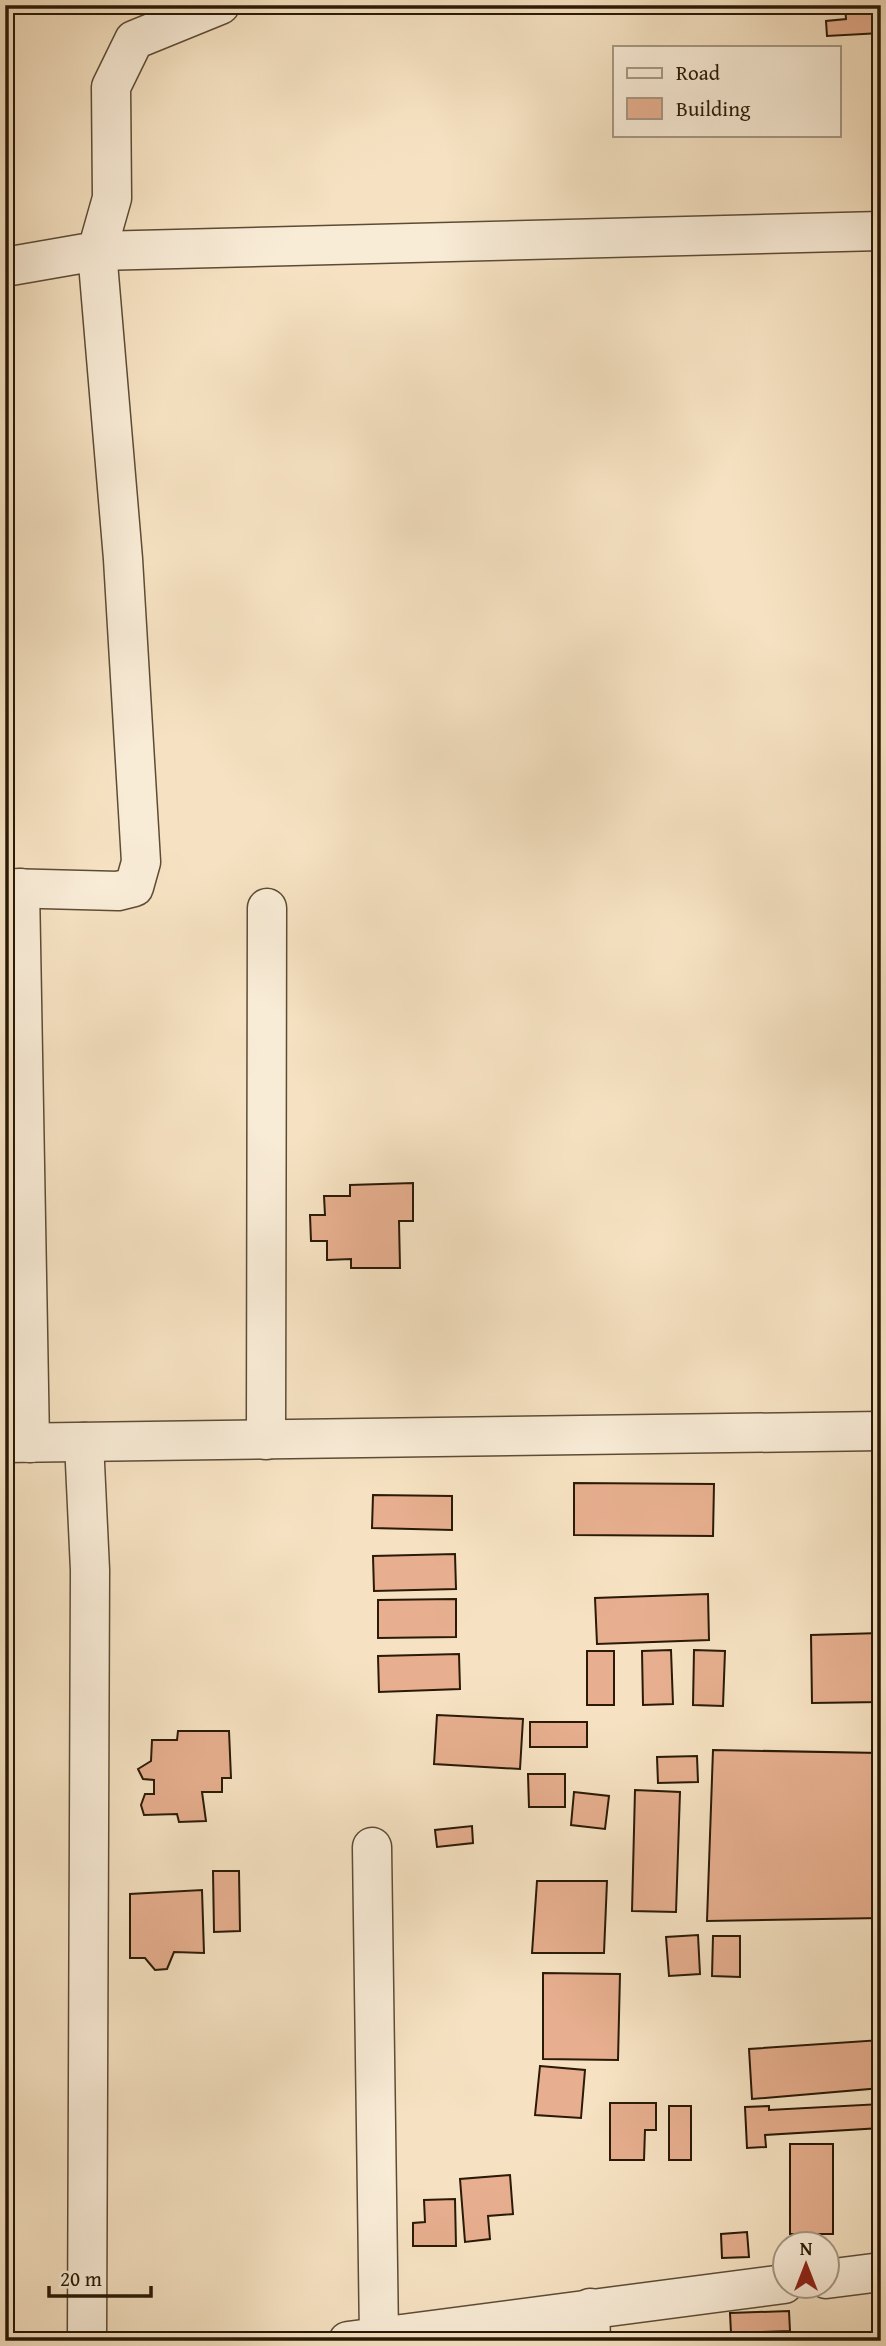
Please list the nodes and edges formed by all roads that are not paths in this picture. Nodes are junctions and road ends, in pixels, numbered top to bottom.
1 (220, 5) edge
2 (881, 231) edge
3 (97, 251) junction
4 (5, 267) edge
5 (13, 888) edge
6 (267, 908) dead end
7 (881, 1431) edge
8 (266, 1440) junction
9 (84, 1442) junction
10 (18, 1443) edge
11 (372, 1847) dead end
12 (881, 2272) edge
13 (840, 2277) edge
14 (770, 2286) edge
15 (590, 2324) edge
16 (364, 2339) edge
17 (87, 2341) edge

1 - 3 street
2 - 3 street
3 - 4 street
3 - 5 street
5 - 10 street
6 - 8 street
7 - 8 street
8 - 9 street
9 - 10 street
9 - 17 street
11 - 16 street
12 - 13 street
14 - 15 street
15 - 16 street

